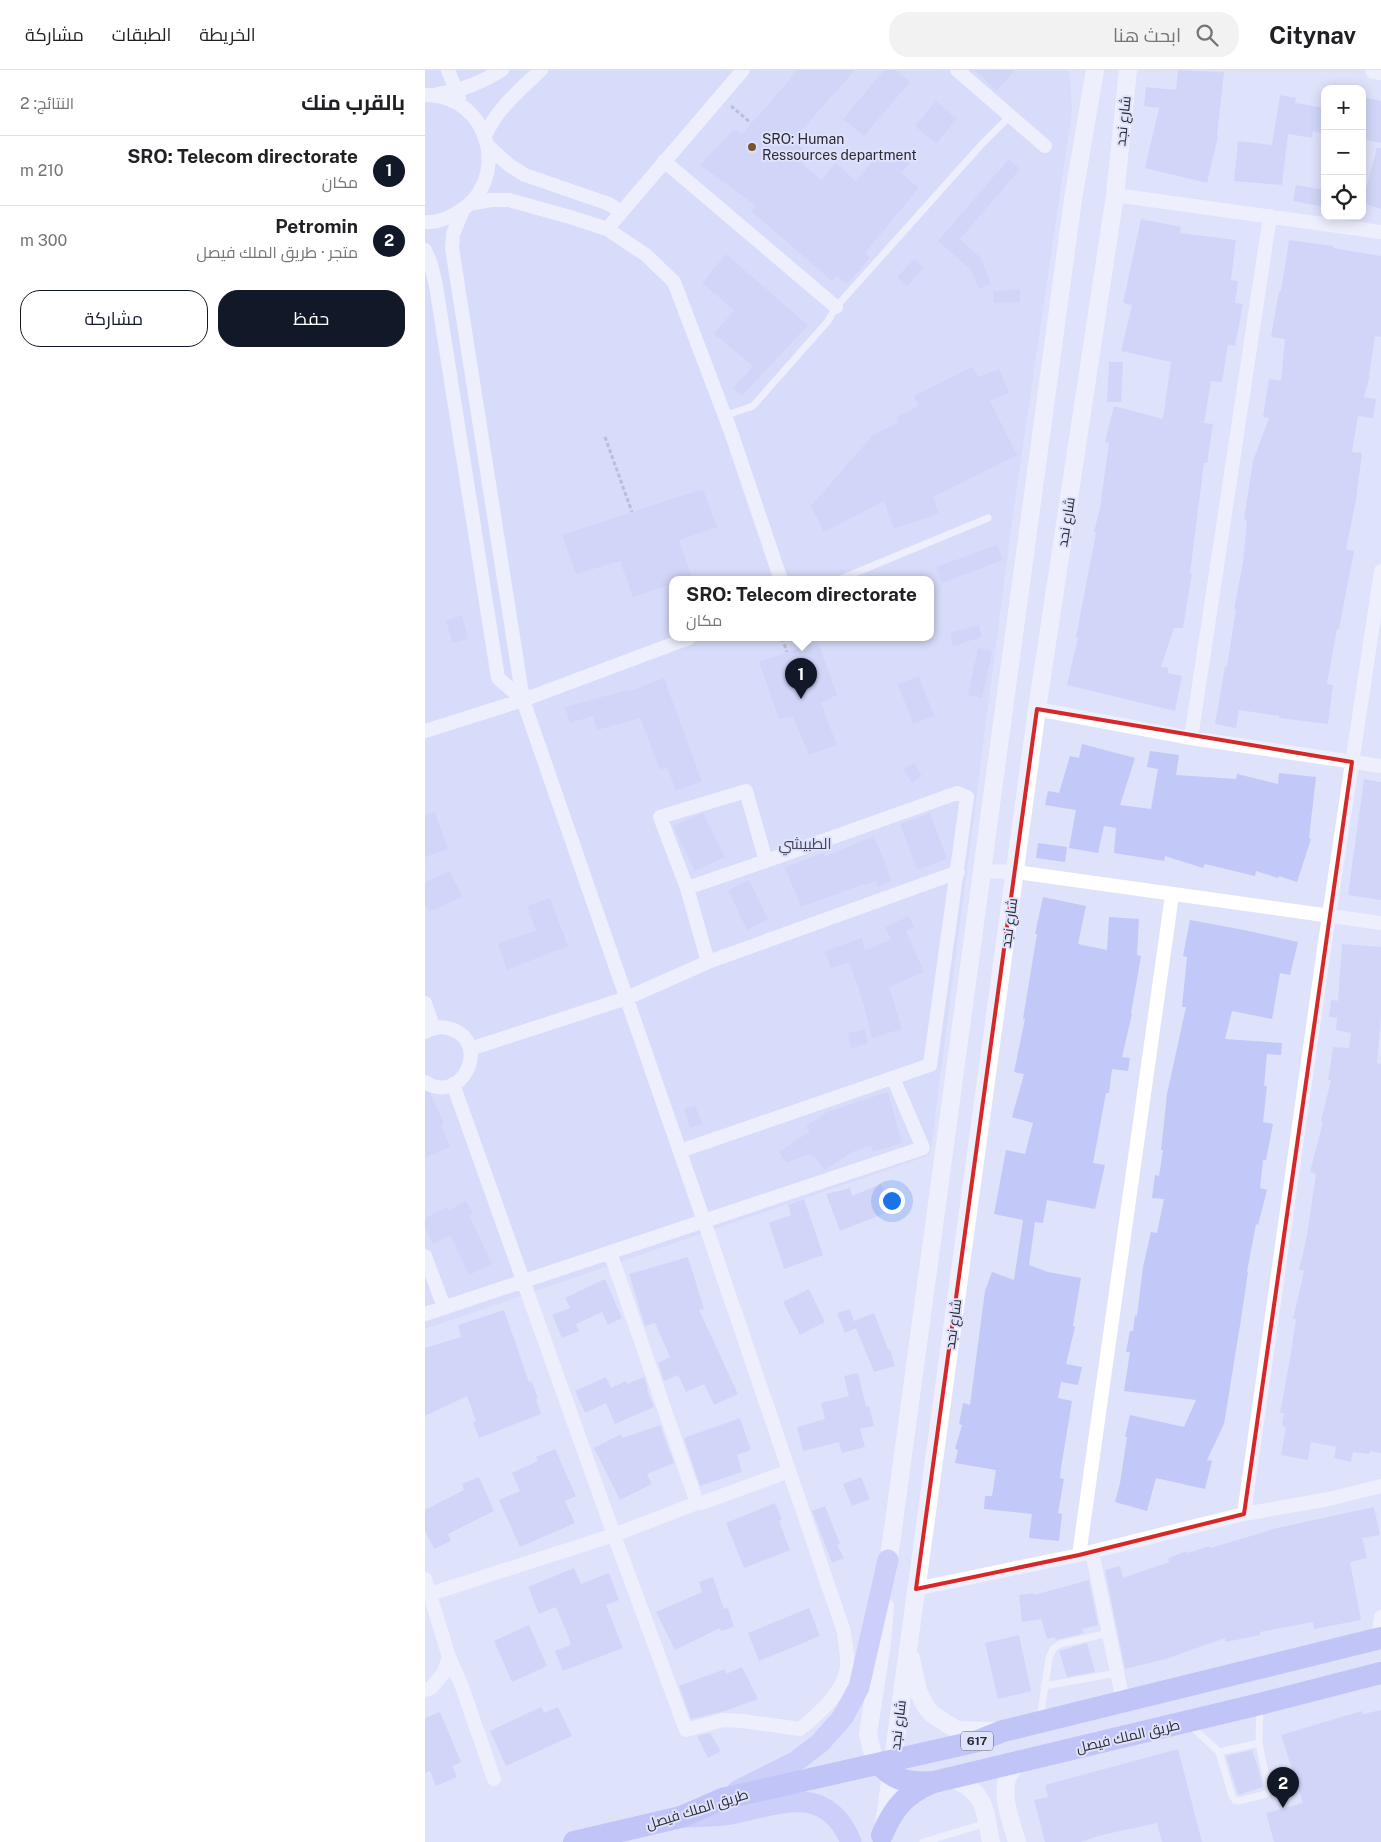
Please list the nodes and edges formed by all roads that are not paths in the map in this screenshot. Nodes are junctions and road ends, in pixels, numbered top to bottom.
1 (448, 70) edge
2 (502, 70) edge
3 (541, 70) edge
4 (743, 70) edge
5 (957, 70) edge
6 (1095, 70) edge
7 (1128, 70) edge
8 (1374, 70) edge
9 (1381, 71) edge
10 (456, 91) junction
11 (428, 95) edge
12 (463, 106) junction
13 (1010, 116) junction
14 (486, 141) junction
15 (1045, 146) dead end
16 (664, 161) junction
17 (1115, 195) junction
18 (466, 207) junction
19 (621, 212) junction
20 (1270, 216) junction
21 (425, 222) edge
22 (607, 229) junction
23 (1381, 232) edge
24 (425, 250) edge
25 (836, 307) junction
26 (724, 416) junction
27 (988, 518) dead end
28 (1381, 570) edge
29 (780, 576) edge
30 (848, 576) edge
31 (681, 641) edge
32 (523, 700) junction
33 (1037, 709) junction
34 (425, 731) edge
35 (1191, 738) junction
36 (1352, 762) junction
37 (1381, 766) edge
38 (766, 861) junction
39 (958, 872) junction
40 (982, 872) junction
41 (1016, 872) junction
42 (687, 888) junction
43 (1172, 895) junction
44 (1329, 916) junction
45 (1381, 923) edge
46 (708, 962) junction
47 (627, 998) junction
48 (425, 1003) edge
49 (429, 1030) edge
50 (470, 1049) junction
51 (893, 1078) junction
52 (425, 1082) edge
53 (453, 1084) junction
54 (680, 1151) junction
55 (704, 1221) junction
56 (610, 1252) junction
57 (425, 1256) edge
58 (523, 1281) junction
59 (444, 1307) junction
60 (425, 1314) edge
61 (789, 1471) junction
62 (1381, 1486) edge
63 (697, 1503) junction
64 (1244, 1514) junction
65 (613, 1535) junction
66 (1085, 1554) junction
67 (888, 1560) junction
68 (425, 1579) edge
69 (916, 1589) junction
70 (430, 1594) junction
71 (1381, 1617) edge
72 (1109, 1633) junction
73 (1379, 1639) edge
74 (908, 1643) junction
75 (449, 1657) junction
76 (1117, 1673) junction
77 (1381, 1673) edge
78 (1044, 1686) junction
79 (425, 1690) edge
80 (1123, 1701) junction
81 (1260, 1704) junction
82 (1039, 1722) junction
83 (1186, 1722) junction
84 (1003, 1731) junction
85 (1259, 1742) junction
86 (1219, 1752) junction
87 (1017, 1762) junction
88 (888, 1767) junction
89 (494, 1779) dead end
90 (944, 1781) junction
91 (722, 1799) junction
92 (1009, 1814) junction
93 (681, 1817) junction
94 (987, 1823) junction
95 (881, 1838) edge
96 (574, 1842) edge
97 (851, 1842) edge
98 (923, 1842) edge
99 (991, 1842) edge
100 (1017, 1842) edge

1 - 10 street
2 - 10 street
3 - 14 street
4 - 16 street
5 - 13 street
6 - 40 street, شارع نجد
7 - 17 street, شارع نجد
8 - 9 street
10 - 11 street
10 - 12 street
11 - 12 street
12 - 14 street
13 - 15 street
13 - 25 lane
14 - 18 street
14 - 19 street
16 - 19 street
16 - 25 street
17 - 20 street
17 - 33 street, شارع نجد
18 - 21 street
18 - 22 street
18 - 32 street
19 - 22 street
20 - 23 street
20 - 35 street
22 - 26 street
24 - 32 street
25 - 26 lane
26 - 29 street
27 - 30 lane
28 - 36 street
31 - 32 street
32 - 34 street
32 - 47 street
33 - 35 street
33 - 41 street, شارع نجد
35 - 36 street
36 - 37 street
36 - 44 street
38 - 39 street
38 - 42 street
38 - 42 street
39 - 46 street
39 - 51 street
40 - 41 street
40 - 67 street, شارع نجد
41 - 43 street
41 - 69 street, شارع نجد
42 - 46 street
43 - 44 street
43 - 66 street
44 - 45 street
44 - 64 street
46 - 47 street
47 - 50 street
47 - 54 street
48 - 49 street
49 - 50 street
50 - 53 street
51 - 54 street
51 - 55 street
52 - 53 street
53 - 58 street
54 - 55 street
55 - 56 street
55 - 61 street
56 - 58 street
56 - 63 street
57 - 59 street
58 - 59 street
58 - 65 street
59 - 60 street
61 - 63 street
61 - 65 street
62 - 64 street
63 - 65 street
64 - 66 street
65 - 70 street
66 - 69 street
66 - 72 street
67 - 88 street, شارع نجد
67 - 91 main road
68 - 70 street
69 - 74 street, شارع نجد
70 - 75 street
71 - 73 street
72 - 76 street
72 - 78 lane
73 - 80 highway, طريق الملك فيصل / 617
74 - 84 street
74 - 88 street, شارع نجد
75 - 79 street
75 - 89 street
76 - 78 lane
76 - 80 street
77 - 81 highway, طريق الملك فيصل / 617
78 - 82 lane
80 - 82 highway, طريق الملك فيصل / 617
81 - 83 highway, طريق الملك فيصل / 617
81 - 85 lane
82 - 84 highway, طريق الملك فيصل / 617
83 - 86 lane
83 - 87 highway, طريق الملك فيصل / 617
84 - 88 highway, طريق الملك فيصل / 617
85 - 86 lane
85 - 86 lane
87 - 90 highway, طريق الملك فيصل / 617
87 - 92 street
88 - 90 highway, طريق الملك فيصل / 617
88 - 91 highway, طريق الملك فيصل / 617
88 - 95 street
90 - 94 street
90 - 95 highway
91 - 93 highway, طريق الملك فيصل / 617
92 - 94 street
92 - 100 street
93 - 96 highway, طريق الملك فيصل / 617
93 - 97 main road
94 - 98 lane
94 - 99 street

